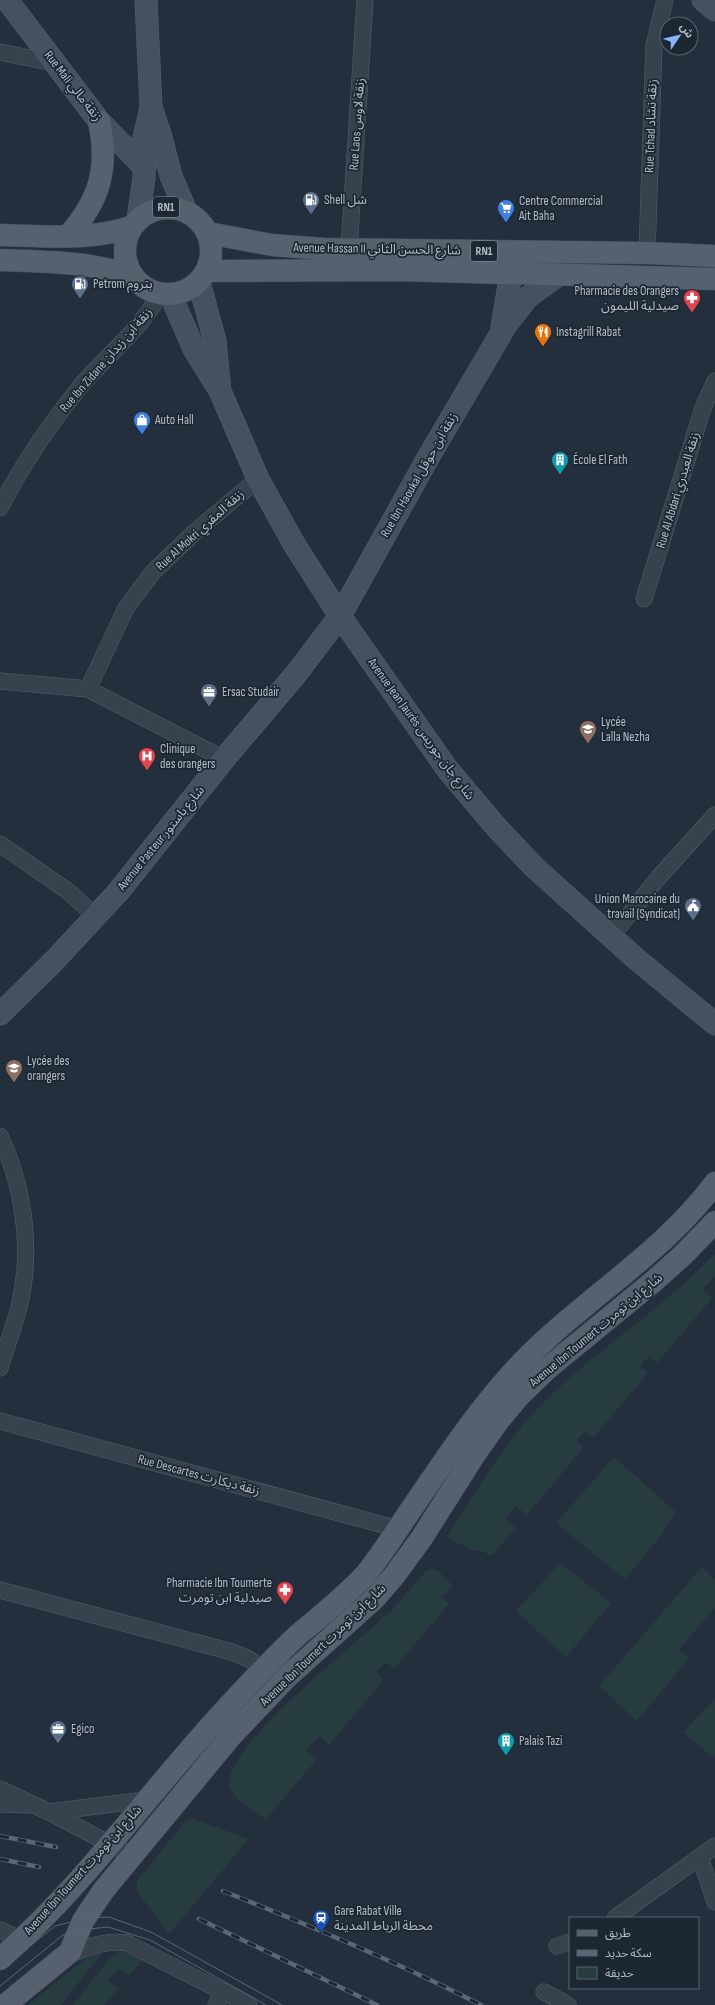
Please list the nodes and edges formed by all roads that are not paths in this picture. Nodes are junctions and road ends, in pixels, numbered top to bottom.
1 (7, 0) edge
2 (146, 0) edge
3 (365, 0) edge
4 (665, 0) edge
5 (703, 0) edge
6 (715, 10) edge
7 (0, 52) edge
8 (54, 63) junction
9 (151, 107) junction
10 (99, 121) junction
11 (145, 168) junction
12 (186, 211) junction
13 (135, 223) junction
14 (208, 233) junction
15 (0, 235) edge
16 (68, 236) junction
17 (349, 249) junction
18 (647, 253) junction
19 (715, 256) edge
20 (0, 260) edge
21 (511, 273) junction
22 (560, 274) junction
23 (203, 276) junction
24 (134, 277) junction
25 (715, 279) edge
26 (165, 294) junction
27 (500, 334) junction
28 (715, 381) edge
29 (220, 390) junction
30 (258, 479) junction
31 (0, 508) edge
32 (644, 599) dead end
33 (340, 616) junction
34 (0, 681) edge
35 (88, 689) junction
36 (224, 759) junction
37 (715, 815) edge
38 (0, 844) edge
39 (95, 916) junction
40 (611, 937) junction
41 (0, 1014) edge
42 (715, 1024) edge
43 (0, 1136) edge
44 (715, 1183) edge
45 (715, 1222) edge
46 (0, 1368) edge
47 (0, 1422) edge
48 (398, 1529) junction
49 (0, 1590) edge
50 (263, 1668) junction
51 (0, 1789) edge
52 (146, 1800) junction
53 (0, 1804) edge
54 (34, 1805) junction
55 (49, 1812) junction
56 (110, 1844) junction
57 (715, 1846) edge
58 (131, 1855) junction
59 (700, 1857) junction
60 (715, 1902) edge
61 (616, 1917) edge
62 (0, 1930) edge
63 (22, 1940) junction
64 (67, 1956) junction
65 (0, 1959) edge
66 (223, 1991) junction
67 (544, 1992) dead end
68 (5, 2005) edge
69 (216, 2005) edge
70 (249, 2005) edge
71 (568, 2005) edge

1 - 8 street, Rue Mali زنقة مالي
2 - 9 street
3 - 17 street, Rue Laos زنقة لاوس
4 - 18 street, Rue Tchad زنقة نشاد
5 - 6 street
7 - 8 street
8 - 10 street, Rue Mali زنقة مالي
9 - 11 street
9 - 12 street
10 - 11 street, Rue Mali زنقة مالي
10 - 16 main road
11 - 13 street
12 - 13 main road, RN1
12 - 14 main road, RN1
13 - 16 main road, RN1
13 - 24 main road
14 - 17 main road, Avenue Hassan II شارع الحسن الثاني / RN1
14 - 23 main road, RN1
15 - 16 main road, RN1
17 - 18 main road, Avenue Hassan II شارع الحسن الثاني / RN1
18 - 19 main road, Avenue Hassan II شارع الحسن الثاني / RN1
20 - 24 main road
21 - 22 main road, Avenue Hassan II شارع الحسن الثاني / RN1
21 - 23 main road, Avenue Hassan II شارع الحسن الثاني / RN1
21 - 27 street, Rue Ibn Haoukal زنقة ابن حوقل
22 - 25 main road, Avenue Hassan II شارع الحسن الثاني / RN1
22 - 27 street, Rue Ibn Haoukal زنقة ابن حوقل
23 - 26 main road, RN1
23 - 29 street, Avenue Jean Jaurès شارع جان جوريس
24 - 26 main road
26 - 29 street, Avenue Jean Jaurès شارع جان جوريس
26 - 31 street, Rue Ibn Zidane زنقة ابن زيدان
27 - 33 street, Rue Ibn Haoukal زنقة ابن حوقل
28 - 32 street, Rue Al Abdari زنقة العبدري
29 - 30 street, Avenue Jean Jaurès شارع جان جوريس
30 - 33 street, Avenue Jean Jaurès شارع جان جوريس
30 - 35 street, Rue Al Mokri زنقة المقري
33 - 36 street, Avenue Pasteur شارع باستور
33 - 40 street, Avenue Jean Jaurès شارع جان جوريس
34 - 35 street
35 - 36 street
36 - 39 street, Avenue Pasteur شارع باستور
37 - 40 street
38 - 39 street
39 - 41 street, Avenue Pasteur شارع باستور
40 - 42 street, Avenue Jean Jaurès شارع جان جوريس
43 - 46 street
44 - 48 main road, Avenue Ibn Toumert شارع ابن تومرت
45 - 58 main road, Avenue Ibn Toumert شارع ابن تومرت
47 - 48 street, Rue Descartes زنقة ديكارت
48 - 50 main road, Avenue Ibn Toumert شارع ابن تومرت
49 - 50 street
50 - 52 main road, Avenue Ibn Toumert شارع ابن تومرت
51 - 54 street
52 - 55 street
52 - 56 main road, Avenue Ibn Toumert شارع ابن تومرت
53 - 54 street
54 - 55 street
55 - 56 street
56 - 58 street
56 - 63 main road, Avenue Ibn Toumert شارع ابن تومرت
57 - 59 street
58 - 64 main road, Avenue Ibn Toumert شارع ابن تومرت
59 - 60 street
59 - 61 street
62 - 63 street
63 - 65 main road, Avenue Ibn Toumert شارع ابن تومرت
64 - 66 street
64 - 68 main road, Avenue Ibn Toumert شارع ابن تومرت
66 - 69 street
66 - 70 street
67 - 71 street

